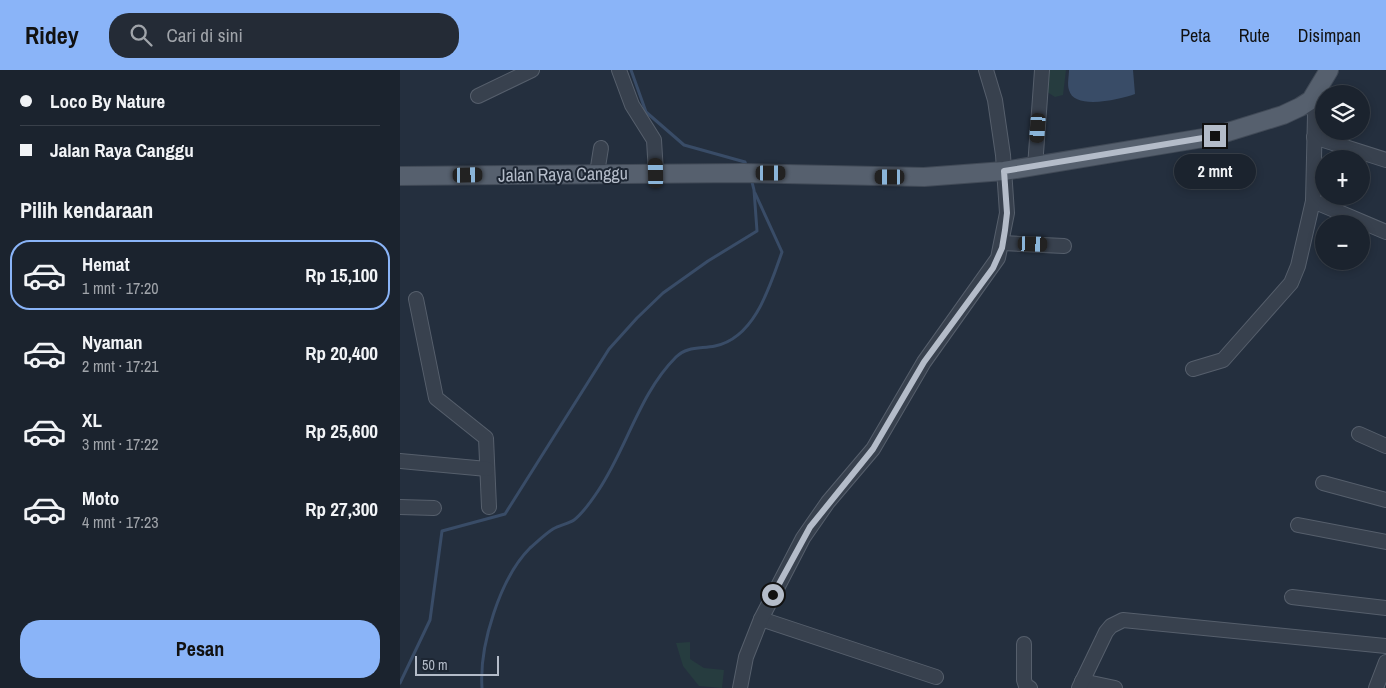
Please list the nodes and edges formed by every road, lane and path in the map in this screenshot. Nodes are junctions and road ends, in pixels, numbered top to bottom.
1 (532, 70) edge
2 (619, 70) edge
3 (986, 70) edge
4 (1042, 70) edge
5 (1329, 70) edge
6 (478, 96) dead end
7 (1311, 100) junction
8 (1314, 137) junction
9 (601, 148) dead end
10 (1386, 160) edge
11 (1034, 167) junction
12 (1004, 171) junction
13 (597, 173) junction
14 (656, 173) junction
15 (400, 176) edge
16 (1313, 201) junction
17 (1386, 232) edge
18 (1002, 243) junction
19 (1064, 246) dead end
20 (416, 299) dead end
21 (1193, 369) dead end
22 (1359, 434) dead end
23 (1386, 446) edge
24 (400, 461) edge
25 (487, 469) junction
26 (1324, 483) dead end
27 (1386, 500) edge
28 (400, 507) edge
29 (489, 507) dead end
30 (434, 508) dead end
31 (1298, 525) dead end
32 (1386, 542) edge
33 (1292, 597) dead end
34 (1386, 608) edge
35 (761, 619) junction
36 (1024, 644) dead end
37 (1386, 646) edge
38 (1386, 662) edge
39 (936, 677) dead end
40 (1080, 685) edge
41 (740, 688) edge
42 (1030, 688) edge
43 (1115, 688) edge
44 (1376, 688) edge

1 - 6 street
2 - 14 street
3 - 12 street
4 - 11 street
5 - 7 main road
7 - 8 street
7 - 11 main road, Jalan Raya Canggu
8 - 10 street
8 - 16 street
9 - 13 street
11 - 12 main road, Jalan Raya Canggu
12 - 14 main road, Jalan Raya Canggu
12 - 18 street
13 - 14 main road, Jalan Raya Canggu
13 - 15 main road, Jalan Raya Canggu
16 - 17 street
16 - 21 street
18 - 19 street
18 - 35 street
20 - 25 street
22 - 23 street
24 - 25 street
25 - 29 street
26 - 27 street
28 - 30 street
31 - 32 street
33 - 34 street
35 - 39 street
35 - 41 street
36 - 42 street
37 - 40 street
38 - 44 street
40 - 43 street

